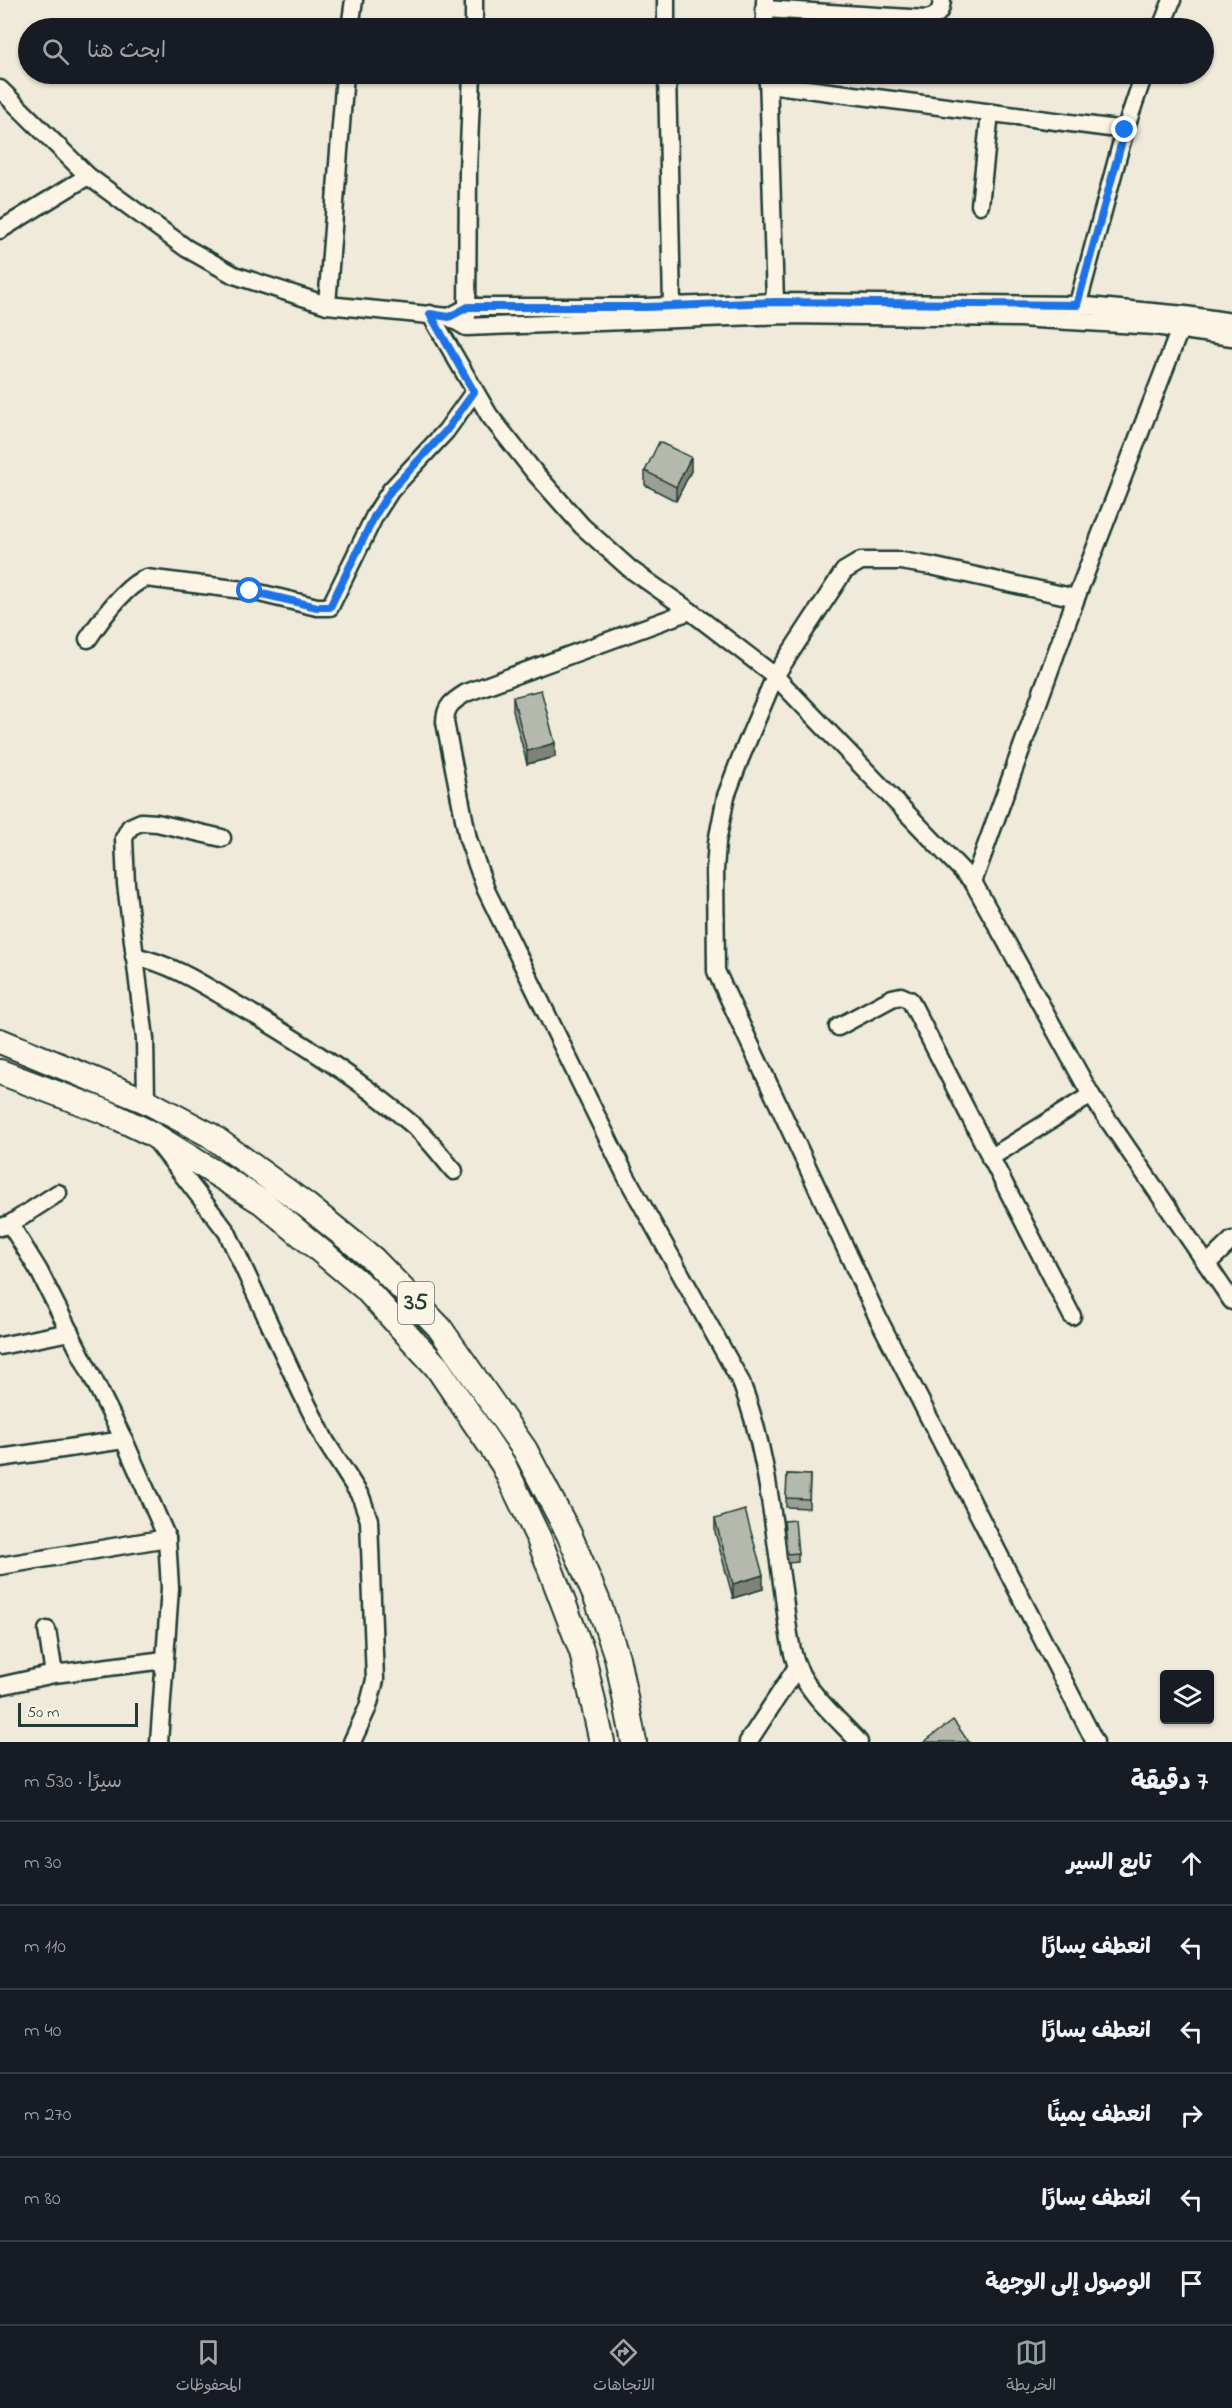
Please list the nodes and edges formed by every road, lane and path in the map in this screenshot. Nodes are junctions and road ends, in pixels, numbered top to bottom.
1 (354, 0) edge
2 (474, 0) edge
3 (666, 0) edge
4 (942, 0) edge
5 (1172, 0) edge
6 (764, 4) edge
7 (351, 18) edge
8 (474, 18) edge
9 (666, 18) edge
10 (915, 18) edge
11 (934, 18) edge
12 (1165, 18) edge
13 (344, 84) edge
14 (472, 84) edge
15 (668, 84) edge
16 (768, 84) edge
17 (801, 84) edge
18 (1141, 84) edge
19 (0, 89) edge
20 (990, 113) junction
21 (1125, 130) junction
22 (88, 176) junction
23 (980, 206) dead end
24 (0, 230) edge
25 (775, 302) junction
26 (327, 304) junction
27 (672, 306) junction
28 (468, 307) junction
29 (1075, 313) junction
30 (430, 314) junction
31 (449, 317) junction
32 (1183, 322) junction
33 (1232, 322) edge
34 (466, 327) junction
35 (1232, 337) edge
36 (474, 392) junction
37 (1076, 598) junction
38 (690, 611) junction
39 (88, 639) dead end
40 (776, 676) junction
41 (222, 838) dead end
42 (973, 882) junction
43 (134, 956) junction
44 (838, 1027) dead end
45 (0, 1041) edge
46 (0, 1072) edge
47 (1091, 1095) junction
48 (146, 1101) junction
49 (150, 1133) junction
50 (990, 1158) junction
51 (454, 1171) dead end
52 (58, 1193) dead end
53 (5, 1226) edge
54 (1232, 1240) edge
55 (1207, 1264) junction
56 (1232, 1301) edge
57 (1072, 1316) dead end
58 (70, 1332) junction
59 (0, 1346) edge
60 (124, 1440) junction
61 (0, 1458) edge
62 (167, 1538) junction
63 (0, 1566) edge
64 (47, 1630) dead end
65 (164, 1660) junction
66 (797, 1667) junction
67 (54, 1674) junction
68 (0, 1686) edge
69 (159, 1742) edge
70 (352, 1742) edge
71 (602, 1742) edge
72 (634, 1742) edge
73 (748, 1742) edge
74 (859, 1742) edge
75 (1095, 1742) edge

1 - 7 street
2 - 8 street
3 - 9 street
4 - 11 street
5 - 12 street
6 - 10 street
13 - 26 street
14 - 28 street
15 - 27 street
16 - 25 street
17 - 20 street
18 - 21 street
19 - 22 street
20 - 21 street
20 - 23 street
21 - 29 street
22 - 24 street
22 - 26 street
25 - 27 street
25 - 29 street
26 - 30 street
27 - 28 street
28 - 31 street
28 - 34 street
29 - 32 street
29 - 34 street
30 - 31 street
30 - 36 street
31 - 34 street
32 - 33 street
32 - 35 street
32 - 37 street
36 - 38 street
36 - 39 street
37 - 40 street
37 - 42 street
38 - 40 street
38 - 66 street
40 - 42 street
40 - 75 street
41 - 43 street
42 - 47 street
43 - 48 street
43 - 51 street
44 - 50 street
45 - 48 highway, 35
46 - 49 highway, 35
47 - 50 street
47 - 55 street
48 - 72 highway, 35
49 - 70 street
49 - 71 highway, 35
50 - 57 street
52 - 53 street
53 - 58 street
54 - 55 street
55 - 56 street
58 - 59 street
58 - 60 street
60 - 61 street
60 - 62 street
62 - 63 street
62 - 65 street
64 - 67 street
65 - 67 street
65 - 69 street
66 - 73 street
66 - 74 street
67 - 68 street

